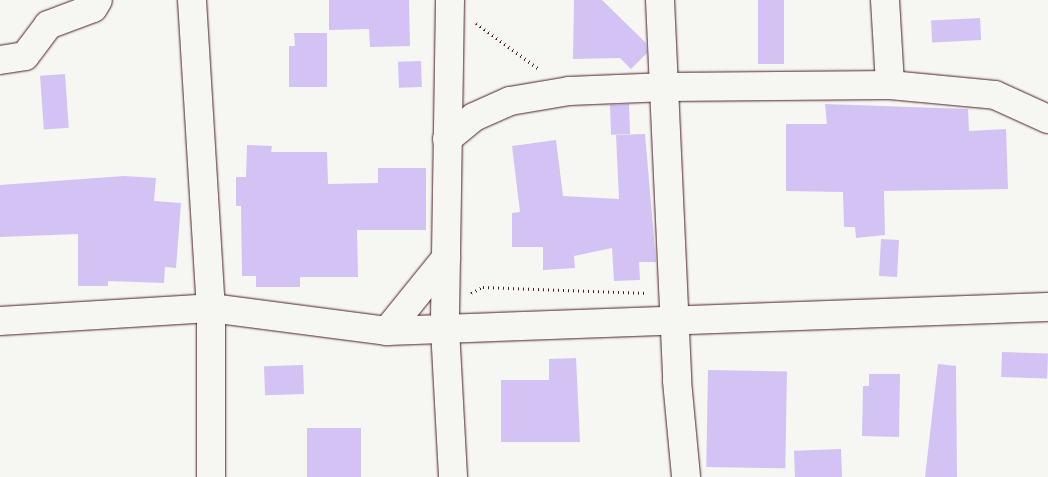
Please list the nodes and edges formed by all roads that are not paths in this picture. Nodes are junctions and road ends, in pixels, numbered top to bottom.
1 (98, 0) edge
2 (192, 0) edge
3 (660, 0) edge
4 (885, 0) edge
5 (450, 1) edge
6 (0, 60) edge
7 (890, 85) junction
8 (667, 87) junction
9 (1048, 119) edge
10 (447, 140) junction
11 (446, 258) junction
12 (1048, 307) edge
13 (211, 308) junction
14 (445, 317) junction
15 (0, 321) edge
16 (674, 322) junction
17 (387, 331) junction
18 (211, 477) edge
19 (453, 477) edge
20 (686, 477) edge

1 - 6 street
2 - 13 street
3 - 8 street
4 - 7 street
5 - 10 street
7 - 8 street
7 - 9 street
8 - 10 street
8 - 16 street
10 - 11 street
11 - 14 street
11 - 17 street
12 - 16 street
13 - 15 street
13 - 17 street
13 - 18 street
14 - 16 street
14 - 17 street
14 - 19 street
16 - 20 street

